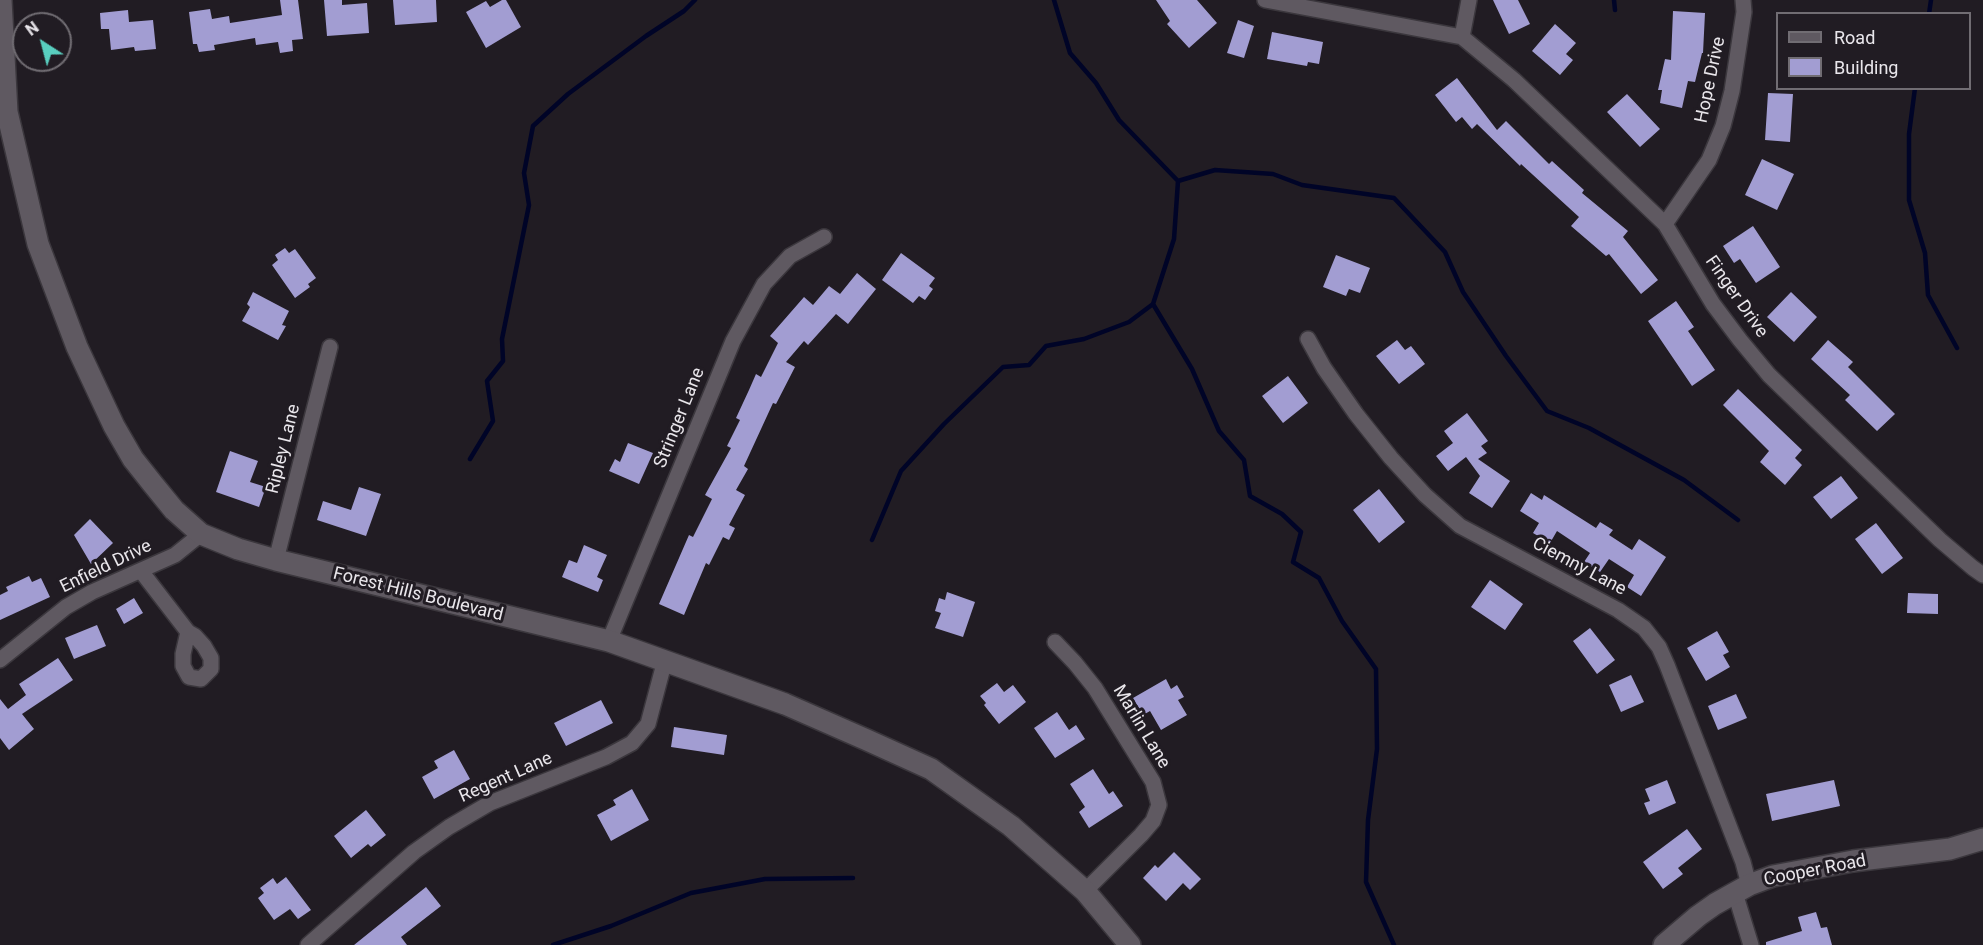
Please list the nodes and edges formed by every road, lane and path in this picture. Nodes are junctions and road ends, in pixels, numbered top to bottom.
1 (1, 0) edge
2 (1265, 0) edge
3 (1470, 0) edge
4 (1743, 0) edge
5 (1461, 37) junction
6 (1665, 224) junction
7 (824, 237) dead end
8 (1308, 339) dead end
9 (330, 347) dead end
10 (201, 534) junction
11 (276, 560) junction
12 (141, 571) junction
13 (1983, 575) edge
14 (188, 632) dead end
15 (609, 641) junction
16 (1054, 642) dead end
17 (0, 660) edge
18 (665, 660) junction
19 (1983, 839) edge
20 (1742, 889) junction
21 (1085, 891) junction
22 (308, 945) edge
23 (1130, 945) edge
24 (1664, 945) edge
25 (1751, 945) edge

1 - 10 main road, Forest Hills Boulevard
2 - 5 street
3 - 5 street
4 - 6 street, Hope Drive
5 - 6 street, Finger Drive
6 - 13 street, Finger Drive
7 - 15 street, Stringer Lane
8 - 20 street, Ciemny Lane
9 - 11 street, Ripley Lane
10 - 11 main road, Forest Hills Boulevard
10 - 12 street, Enfield Drive
11 - 15 main road, Forest Hills Boulevard
12 - 14 street
12 - 17 street, Enfield Drive
15 - 18 main road, Forest Hills Boulevard
16 - 21 street, Marlin Lane
18 - 21 main road, Forest Hills Boulevard
18 - 22 street, Regent Lane
19 - 20 main road, Cooper Road
20 - 24 main road, Cooper Road
20 - 25 street, Ciemny Lane
21 - 23 main road, Forest Hills Boulevard

